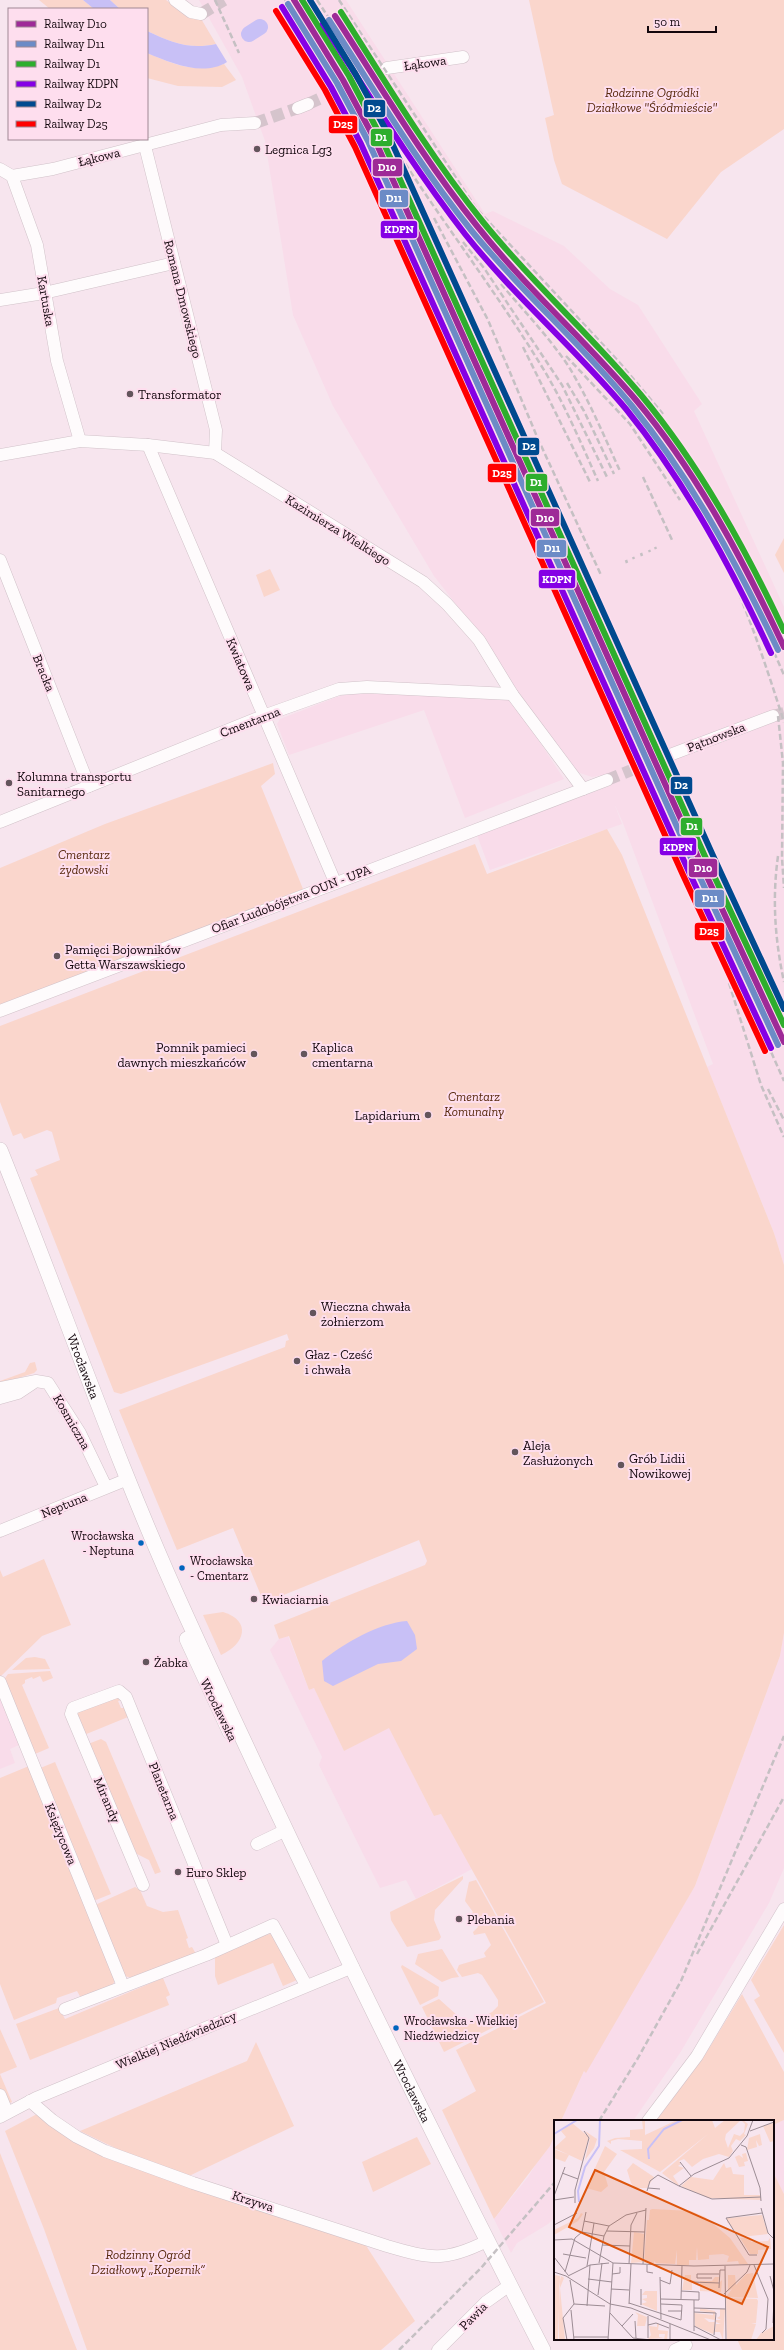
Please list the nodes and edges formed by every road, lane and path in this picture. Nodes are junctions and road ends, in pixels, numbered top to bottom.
1 (175, 0) edge
2 (201, 14) dead end
3 (463, 57) dead end
4 (387, 68) tunnel mouth
5 (255, 123) tunnel mouth
6 (145, 146) junction
7 (0, 169) edge
8 (12, 176) junction
9 (174, 263) junction
10 (44, 293) junction
11 (0, 300) edge
12 (80, 441) junction
13 (148, 445) junction
14 (215, 453) junction
15 (0, 455) edge
16 (0, 560) edge
17 (512, 694) junction
18 (263, 716) junction
19 (773, 716) tunnel mouth
20 (659, 759) tunnel mouth
21 (607, 780) tunnel mouth
22 (89, 786) junction
23 (583, 789) junction
24 (0, 822) edge
25 (335, 882) junction
26 (0, 1011) edge
27 (0, 1150) edge
28 (36, 1381) junction
29 (0, 1388) edge
30 (0, 1398) edge
31 (128, 1478) junction
32 (106, 1487) junction
33 (0, 1531) edge
34 (0, 1682) edge
35 (71, 1714) joint
36 (286, 1830) junction
37 (257, 1844) dead end
38 (143, 1885) dead end
39 (784, 1909) edge
40 (227, 1945) junction
41 (353, 1967) junction
42 (306, 1985) junction
43 (123, 1986) junction
44 (65, 2009) dead end
45 (0, 2095) edge
46 (30, 2101) junction
47 (4, 2114) edge
48 (649, 2120) edge
49 (487, 2241) junction
50 (510, 2285) junction
51 (438, 2350) edge
52 (543, 2350) edge

1 - 2 street
3 - 4 street, Łąkowa
5 - 6 street, Łąkowa
6 - 8 street, Łąkowa
6 - 9 street, Romana Dmowskiego
7 - 8 street
8 - 10 street, Kartuska
9 - 10 street
9 - 14 street, Romana Dmowskiego
10 - 11 street
10 - 12 street, Kartuska
12 - 13 street, Kazimierza Wielkiego
12 - 15 street, Kazimierza Wielkiego
13 - 14 street, Kazimierza Wielkiego
13 - 18 street, Kwiatowa
14 - 17 street, Kazimierza Wielkiego
16 - 22 street, Bracka
17 - 18 street, Cmentarna
17 - 23 street, Kazimierza Wielkiego
18 - 22 street, Cmentarna
18 - 25 street, Kwiatowa
19 - 20 street, Pątnowska
21 - 23 street
22 - 24 street, Cmentarna
23 - 25 street, Ofiar Ludobójstwa OUN - UPA
25 - 26 street, Ofiar Ludobójstwa OUN - UPA
27 - 31 main road, Wrocławska
28 - 29 street
28 - 30 street
28 - 32 street, Kosmiczna
31 - 32 street, Neptuna
31 - 36 main road, Wrocławska
32 - 33 street, Neptuna
34 - 43 street, Księżycowa
35 - 38 street, Mirandy
35 - 40 street, Planetarna
36 - 37 street
36 - 41 main road, Wrocławska
39 - 48 street
40 - 42 street
40 - 43 street
41 - 42 street, Wielkiej Niedźwiedzicy
41 - 49 main road, Wrocławska
42 - 46 street, Wielkiej Niedźwiedzicy
43 - 44 street
45 - 47 street
46 - 47 street, Wielkiej Niedźwiedzicy
46 - 49 street, Krzywa
49 - 50 main road, Wrocławska
50 - 51 street, Pawia
50 - 52 main road, Wrocławska

